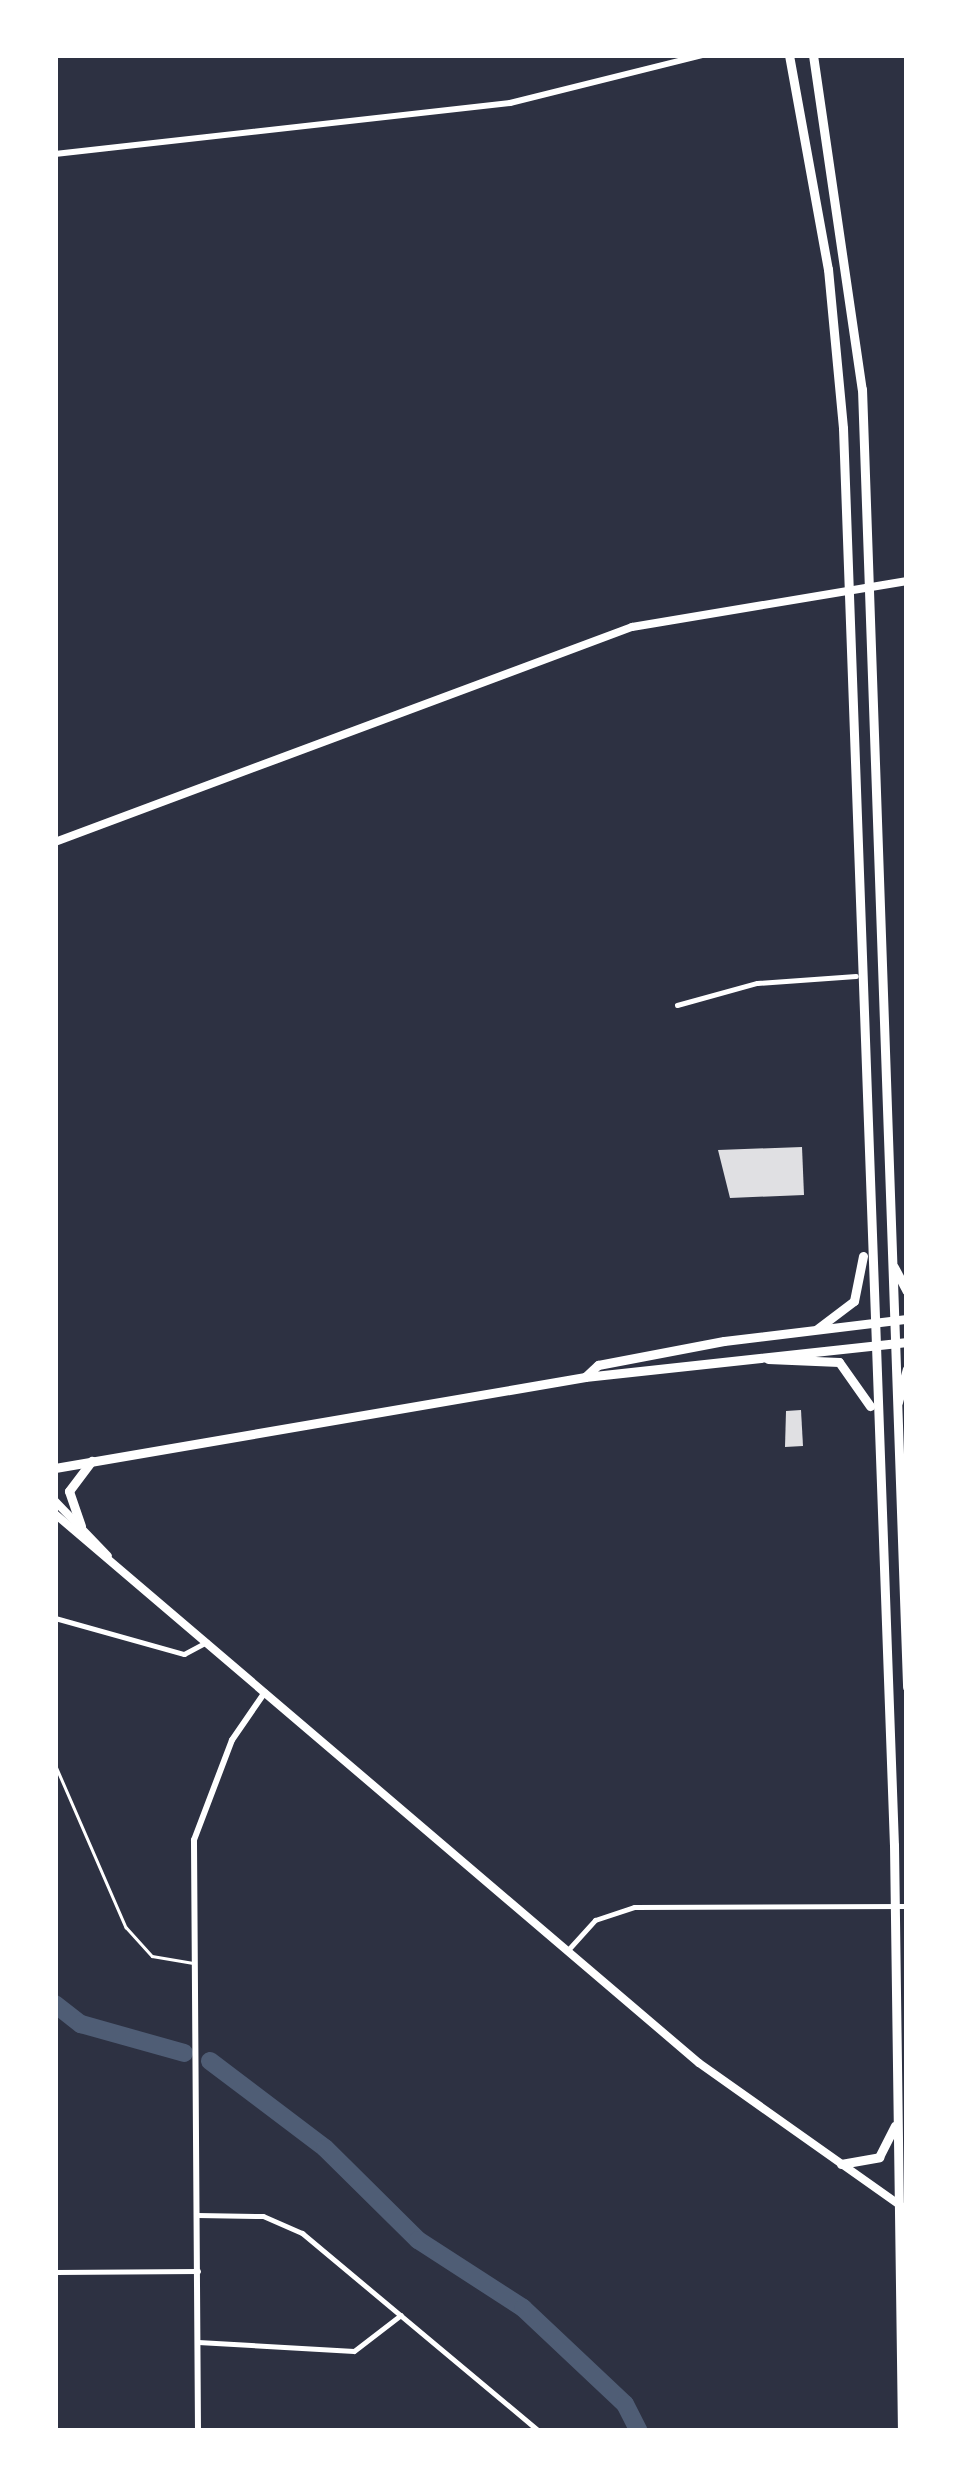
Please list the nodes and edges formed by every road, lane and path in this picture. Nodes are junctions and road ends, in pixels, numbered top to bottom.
1 (702, 55) edge
2 (789, 55) edge
3 (812, 55) edge
4 (55, 154) edge
5 (907, 580) edge
6 (868, 586) junction
7 (847, 588) junction
8 (55, 842) edge
9 (856, 976) junction
10 (677, 1005) dead end
11 (866, 1228) junction
12 (891, 1261) junction
13 (907, 1291) edge
14 (907, 1319) edge
15 (892, 1321) junction
16 (870, 1322) junction
17 (817, 1328) junction
18 (907, 1342) edge
19 (892, 1343) junction
20 (871, 1346) junction
21 (768, 1359) junction
22 (907, 1369) edge
23 (585, 1377) junction
24 (872, 1411) junction
25 (895, 1420) junction
26 (92, 1461) junction
27 (55, 1468) edge
28 (55, 1501) edge
29 (55, 1514) edge
30 (81, 1526) junction
31 (108, 1556) junction
32 (55, 1618) edge
33 (208, 1641) junction
34 (884, 1665) junction
35 (906, 1665) edge
36 (907, 1687) edge
37 (266, 1691) junction
38 (55, 1764) edge
39 (895, 1906) junction
40 (907, 1906) edge
41 (567, 1951) junction
42 (195, 1963) junction
43 (898, 2119) junction
44 (841, 2164) junction
45 (902, 2206) edge
46 (197, 2215) junction
47 (198, 2271) junction
48 (55, 2272) edge
49 (401, 2315) junction
50 (198, 2342) junction
51 (198, 2431) edge
52 (539, 2431) edge
53 (902, 2431) edge

1 - 4 street
2 - 7 main road
3 - 6 main road
5 - 6 main road
6 - 7 main road
6 - 12 main road
7 - 8 main road
7 - 9 main road
9 - 10 street
9 - 11 main road
11 - 16 main road
11 - 17 main road
12 - 13 main road
12 - 15 main road
14 - 15 main road
15 - 16 main road
15 - 19 main road
16 - 17 main road
16 - 20 main road
17 - 23 main road
18 - 19 main road
19 - 20 main road
19 - 25 main road
20 - 21 main road
20 - 24 main road
21 - 23 main road
21 - 24 main road
22 - 25 main road
23 - 26 main road
24 - 34 main road
25 - 35 main road
26 - 27 main road
26 - 30 main road
28 - 30 main road
29 - 31 main road
30 - 31 main road
31 - 33 main road
32 - 33 street
33 - 37 main road
34 - 35 main road
34 - 39 main road
35 - 36 main road
37 - 41 main road
37 - 42 street
38 - 42 lane
39 - 40 street
39 - 41 street
39 - 43 main road
41 - 44 main road
42 - 46 street
43 - 44 main road
43 - 45 main road
44 - 45 main road
45 - 53 main road
46 - 47 street
46 - 49 street
47 - 48 street
47 - 50 street
49 - 50 street
49 - 52 street
50 - 51 street

